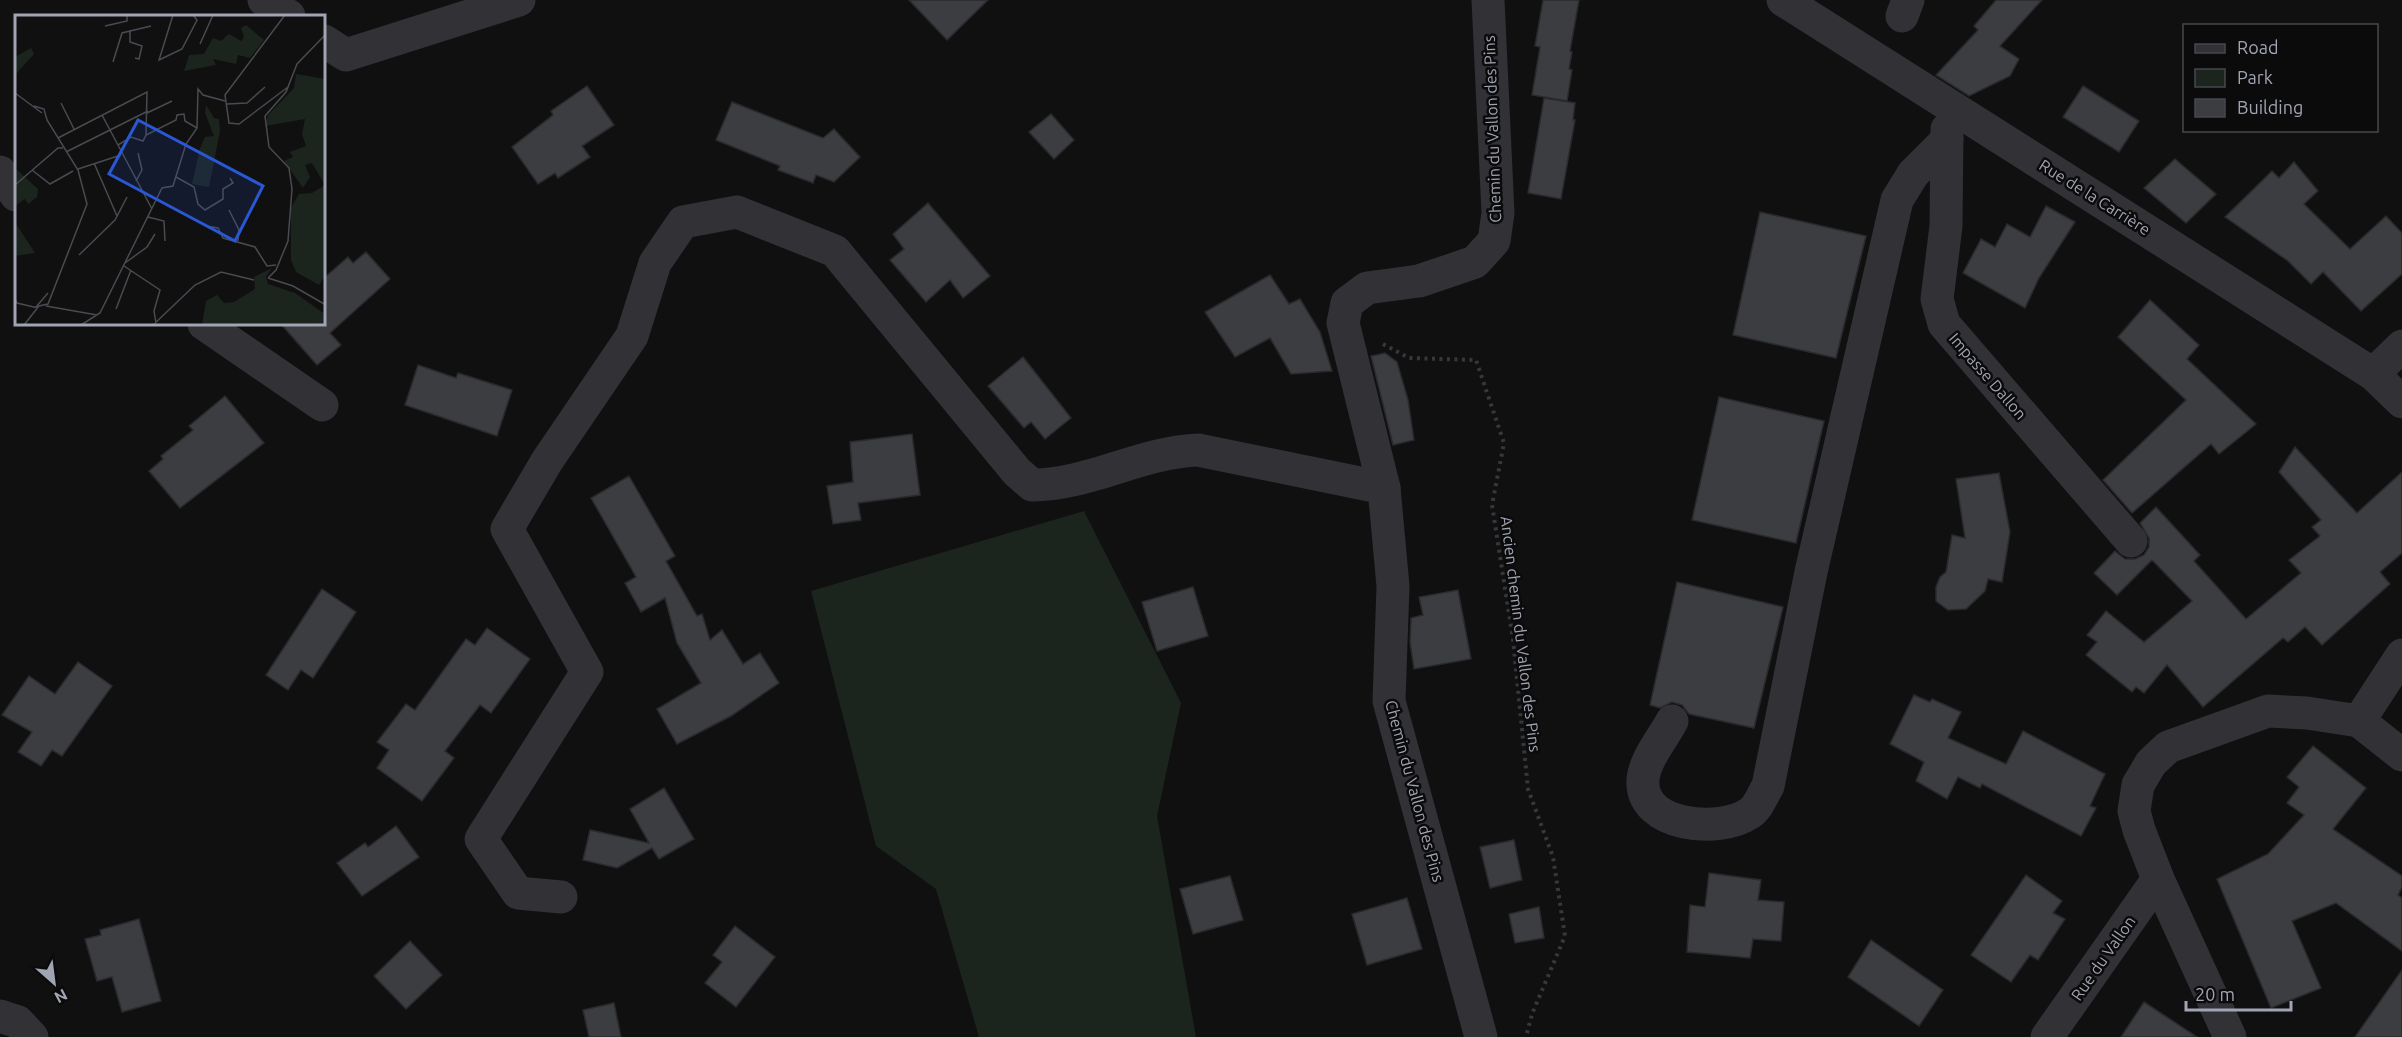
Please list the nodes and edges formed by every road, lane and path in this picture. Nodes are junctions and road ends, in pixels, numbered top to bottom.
1 (264, 0) edge
2 (519, 0) edge
3 (1488, 0) edge
4 (1783, 0) edge
5 (287, 15) edge
6 (326, 41) edge
7 (1948, 104) junction
8 (1947, 140) junction
9 (0, 172) edge
10 (15, 194) edge
11 (207, 326) edge
12 (1380, 342) dead end
13 (2402, 346) edge
14 (2373, 374) junction
15 (2402, 402) edge
16 (322, 405) dead end
17 (1384, 488) junction
18 (2131, 541) dead end
19 (2402, 655) edge
20 (1672, 721) dead end
21 (2359, 722) junction
22 (2402, 755) edge
23 (2158, 879) junction
24 (561, 897) dead end
25 (0, 1016) edge
26 (32, 1037) edge
27 (1481, 1037) edge
28 (1526, 1037) edge
29 (2047, 1037) edge
30 (2230, 1037) edge

1 - 5 street
2 - 6 street
3 - 17 street, Chemin du Vallon des Pins
4 - 7 street, Rue de la Carrière
7 - 8 street, Impasse Dallon
7 - 14 street, Rue de la Carrière
8 - 18 street, Impasse Dallon
8 - 20 street
9 - 10 street
11 - 16 street
12 - 28 path, Ancien chemin du Vallon des Pins
13 - 14 street
14 - 15 street, Rue de la Carrière
17 - 24 street
17 - 27 street, Chemin du Vallon des Pins
19 - 21 street
21 - 22 street
21 - 23 street
23 - 29 street, Rue du Vallon
23 - 30 street
25 - 26 street

